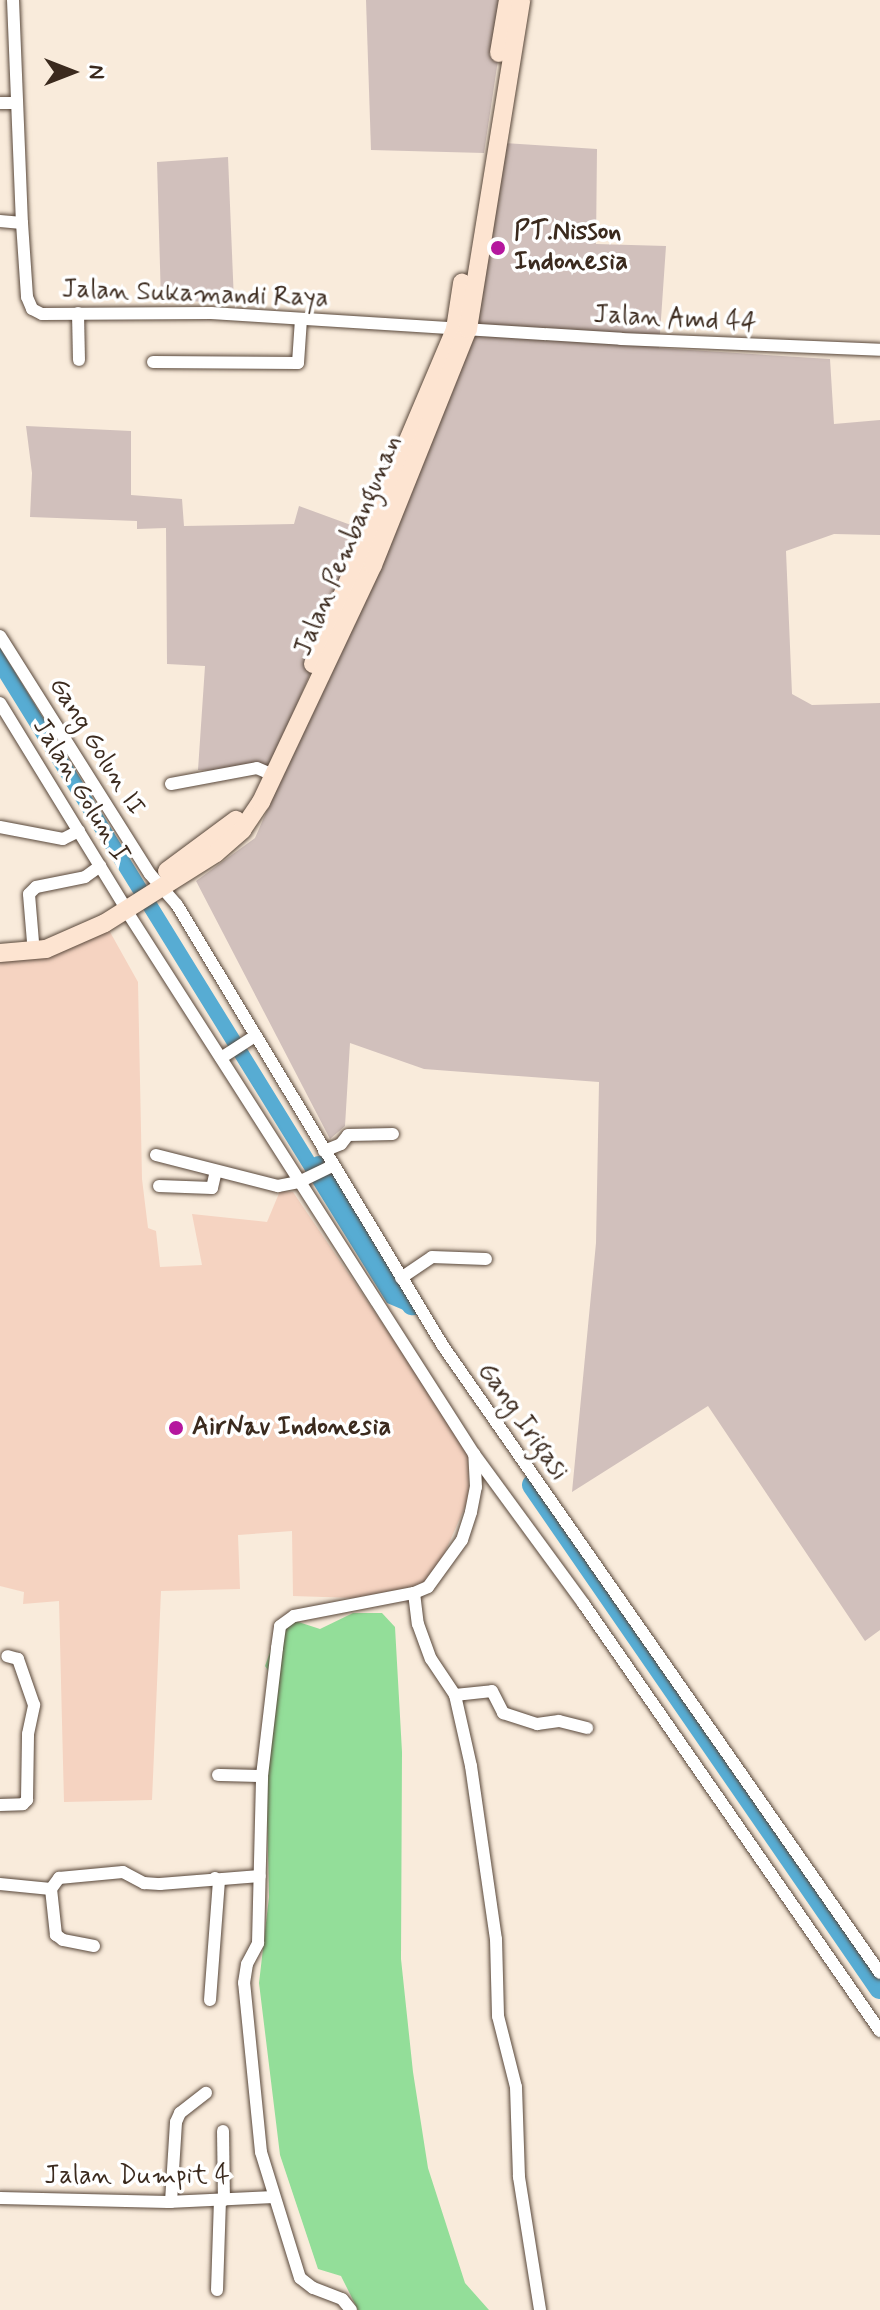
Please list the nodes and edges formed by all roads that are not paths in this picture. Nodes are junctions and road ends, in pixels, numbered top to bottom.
1 (13, 0) edge
2 (508, 0) edge
3 (521, 0) edge
4 (0, 103) edge
5 (17, 103) junction
6 (0, 221) edge
7 (22, 223) junction
8 (78, 313) junction
9 (301, 319) junction
10 (461, 329) junction
11 (880, 350) edge
12 (79, 360) dead end
13 (153, 362) dead end
14 (0, 636) edge
15 (0, 703) edge
16 (266, 772) junction
17 (171, 784) dead end
18 (0, 827) edge
19 (79, 831) junction
20 (100, 866) junction
21 (158, 884) junction
22 (126, 904) junction
23 (33, 942) junction
24 (0, 947) edge
25 (0, 953) edge
26 (251, 1039) junction
27 (225, 1055) junction
28 (393, 1134) dead end
29 (324, 1151) junction
30 (156, 1155) dead end
31 (328, 1168) junction
32 (216, 1171) junction
33 (304, 1180) junction
34 (159, 1186) dead end
35 (486, 1259) dead end
36 (401, 1278) junction
37 (474, 1454) junction
38 (414, 1593) junction
39 (7, 1656) dead end
40 (455, 1695) junction
41 (587, 1728) dead end
42 (218, 1775) dead end
43 (262, 1776) junction
44 (0, 1805) edge
45 (260, 1876) junction
46 (215, 1878) junction
47 (0, 1884) edge
48 (51, 1889) junction
49 (94, 1946) dead end
50 (880, 1973) edge
51 (210, 2000) dead end
52 (880, 2031) edge
53 (206, 2093) dead end
54 (223, 2131) dead end
55 (274, 2197) junction
56 (0, 2198) edge
57 (222, 2200) junction
58 (171, 2202) junction
59 (217, 2290) dead end
60 (351, 2310) edge
61 (540, 2310) edge

1 - 5 street
2 - 10 main road, Jalan Pembangunan
3 - 10 main road, Jalan Pembangunan
4 - 5 street
5 - 7 street
6 - 7 street
7 - 8 street, Jalan Sukamandi Raya
8 - 9 street, Jalan Sukamandi Raya
8 - 12 street
9 - 10 street, Jalan Sukamandi Raya
9 - 13 street
10 - 11 street, Jalan Amd 44
10 - 16 main road, Jalan Pembangunan
10 - 21 main road, Jalan Pembangunan
14 - 21 street, Gang Golun II
15 - 19 street, Jalan Golun I
16 - 17 street
16 - 21 main road, Jalan Pembangunan
18 - 19 street
19 - 20 street, Jalan Golun I
20 - 22 street, Jalan Golun I
20 - 23 street
21 - 22 main road, Jalan Pembangunan
21 - 26 street, Gang Irigasi
22 - 23 main road, Jalan Pembangunan
22 - 25 main road, Jalan Pembangunan
22 - 27 street, Jalan Golun I
23 - 24 main road, Jalan Pembangunan
26 - 27 street
26 - 29 street, Gang Irigasi
27 - 33 street, Jalan Golun I
28 - 29 street
29 - 31 street, Gang Irigasi
30 - 32 street
31 - 33 street
31 - 36 street, Gang Irigasi
32 - 33 street
32 - 34 street
33 - 37 street, Jalan Golun I
35 - 36 street
36 - 50 street, Gang Irigasi
37 - 38 street
37 - 52 street, Jalan Golun I
38 - 40 street
38 - 43 street
39 - 44 street
40 - 41 street
40 - 61 street
42 - 43 street
43 - 45 street
45 - 46 street
45 - 55 street
46 - 48 street
46 - 51 street
47 - 48 street
48 - 49 street
53 - 58 street
54 - 57 street
55 - 57 street, Jalan Dumpit 4
55 - 60 street
56 - 58 street, Jalan Dumpit 4
57 - 58 street, Jalan Dumpit 4
57 - 59 street

